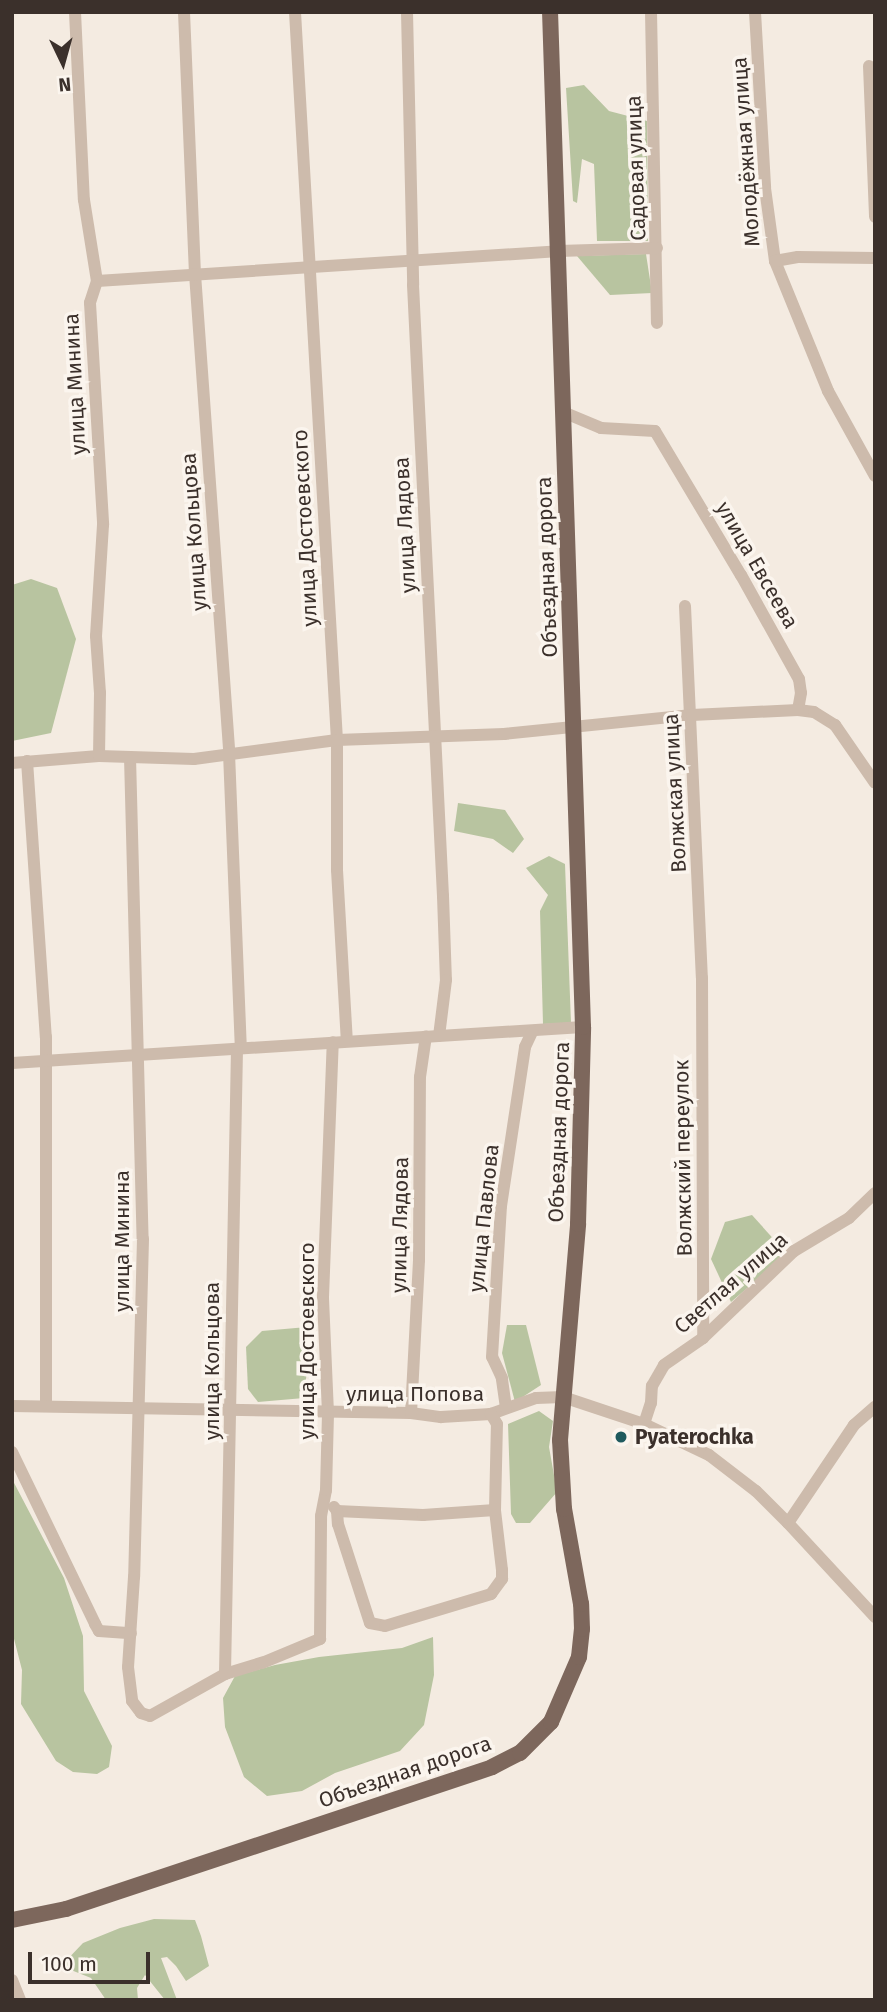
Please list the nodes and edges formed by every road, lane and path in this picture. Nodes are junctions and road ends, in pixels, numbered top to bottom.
1 (75, 12) edge
2 (184, 12) edge
3 (295, 12) edge
4 (407, 12) edge
5 (550, 12) edge
6 (651, 12) edge
7 (755, 12) edge
8 (869, 66) dead end
9 (875, 217) edge
10 (657, 248) junction
11 (559, 251) junction
12 (875, 258) edge
13 (412, 260) junction
14 (775, 261) junction
15 (309, 267) junction
16 (195, 274) junction
17 (97, 281) junction
18 (657, 323) dead end
19 (563, 412) junction
20 (875, 476) edge
21 (685, 606) dead end
22 (798, 710) junction
23 (692, 715) junction
24 (572, 727) junction
25 (437, 736) junction
26 (337, 740) junction
27 (229, 753) junction
28 (99, 755) junction
29 (131, 757) junction
30 (27, 761) junction
31 (12, 763) edge
32 (875, 783) edge
33 (702, 978) joint
34 (583, 1027) junction
35 (532, 1032) junction
36 (433, 1036) junction
37 (347, 1041) junction
38 (334, 1042) junction
39 (239, 1048) junction
40 (139, 1054) junction
41 (44, 1060) junction
42 (12, 1063) edge
43 (875, 1193) edge
44 (703, 1338) junction
45 (563, 1397) junction
46 (46, 1405) junction
47 (12, 1406) edge
48 (875, 1406) edge
49 (139, 1407) junction
50 (506, 1408) junction
51 (232, 1410) junction
52 (328, 1413) junction
53 (411, 1413) junction
54 (491, 1414) junction
55 (644, 1424) junction
56 (12, 1452) edge
57 (326, 1490) junction
58 (495, 1510) junction
59 (337, 1511) junction
60 (788, 1522) junction
61 (875, 1617) edge
62 (131, 1633) junction
63 (225, 1674) junction
64 (12, 1920) edge
65 (12, 1980) edge
66 (20, 2000) edge

1 - 17 street, улица Минина
2 - 16 street, улица Кольцова
3 - 15 street, улица Достоевского
4 - 13 street, улица Лядова
5 - 11 main road, Объездная дорога
6 - 10 street, Садовая улица
7 - 14 street, Молодёжная улица
8 - 9 street
10 - 11 street
10 - 18 street, Садовая улица
11 - 13 street
11 - 19 main road, Объездная дорога
12 - 14 street
13 - 15 street
13 - 25 street, улица Лядова
14 - 20 street, Молодёжная улица
15 - 16 street
15 - 26 street, улица Достоевского
16 - 17 street
16 - 27 street, улица Кольцова
17 - 28 street, улица Минина
19 - 22 street, улица Евсеева
19 - 24 main road, Объездная дорога
21 - 23 street, Волжская улица
22 - 23 street
22 - 32 street
23 - 24 street
23 - 33 street, Волжская улица
24 - 25 street
24 - 34 main road, Объездная дорога
25 - 26 street
25 - 36 street, улица Лядова
26 - 27 street
26 - 37 street, улица Достоевского
27 - 29 street
27 - 39 street, улица Кольцова
28 - 29 street
28 - 30 street
29 - 40 street, улица Минина
30 - 31 street
30 - 41 street
33 - 44 street, Волжский переулок
34 - 35 street
34 - 45 main road, Объездная дорога
35 - 36 street
35 - 50 street, улица Павлова
36 - 37 street
36 - 53 street, улица Лядова
37 - 38 street
38 - 39 street
38 - 52 street, улица Достоевского
39 - 40 street
39 - 51 street, улица Кольцова
40 - 41 street
40 - 49 street, улица Минина
41 - 42 street
41 - 46 street
43 - 44 street, Светлая улица
44 - 55 street, Светлая улица
45 - 50 street, улица Попова
45 - 55 street
45 - 64 main road, Объездная дорога
46 - 47 street, улица Попова
46 - 49 street, улица Попова
48 - 60 street
49 - 51 street, улица Попова
49 - 62 street, улица Минина
50 - 54 street, улица Попова
51 - 52 street, улица Попова
51 - 63 street, улица Кольцова
52 - 53 street, улица Попова
52 - 57 street, улица Достоевского
53 - 54 street, улица Попова
54 - 58 street
55 - 60 street
56 - 62 street
57 - 59 street
57 - 63 street, улица Достоевского
58 - 59 street
58 - 59 street
60 - 61 street
62 - 63 street, улица Минина
65 - 66 street

